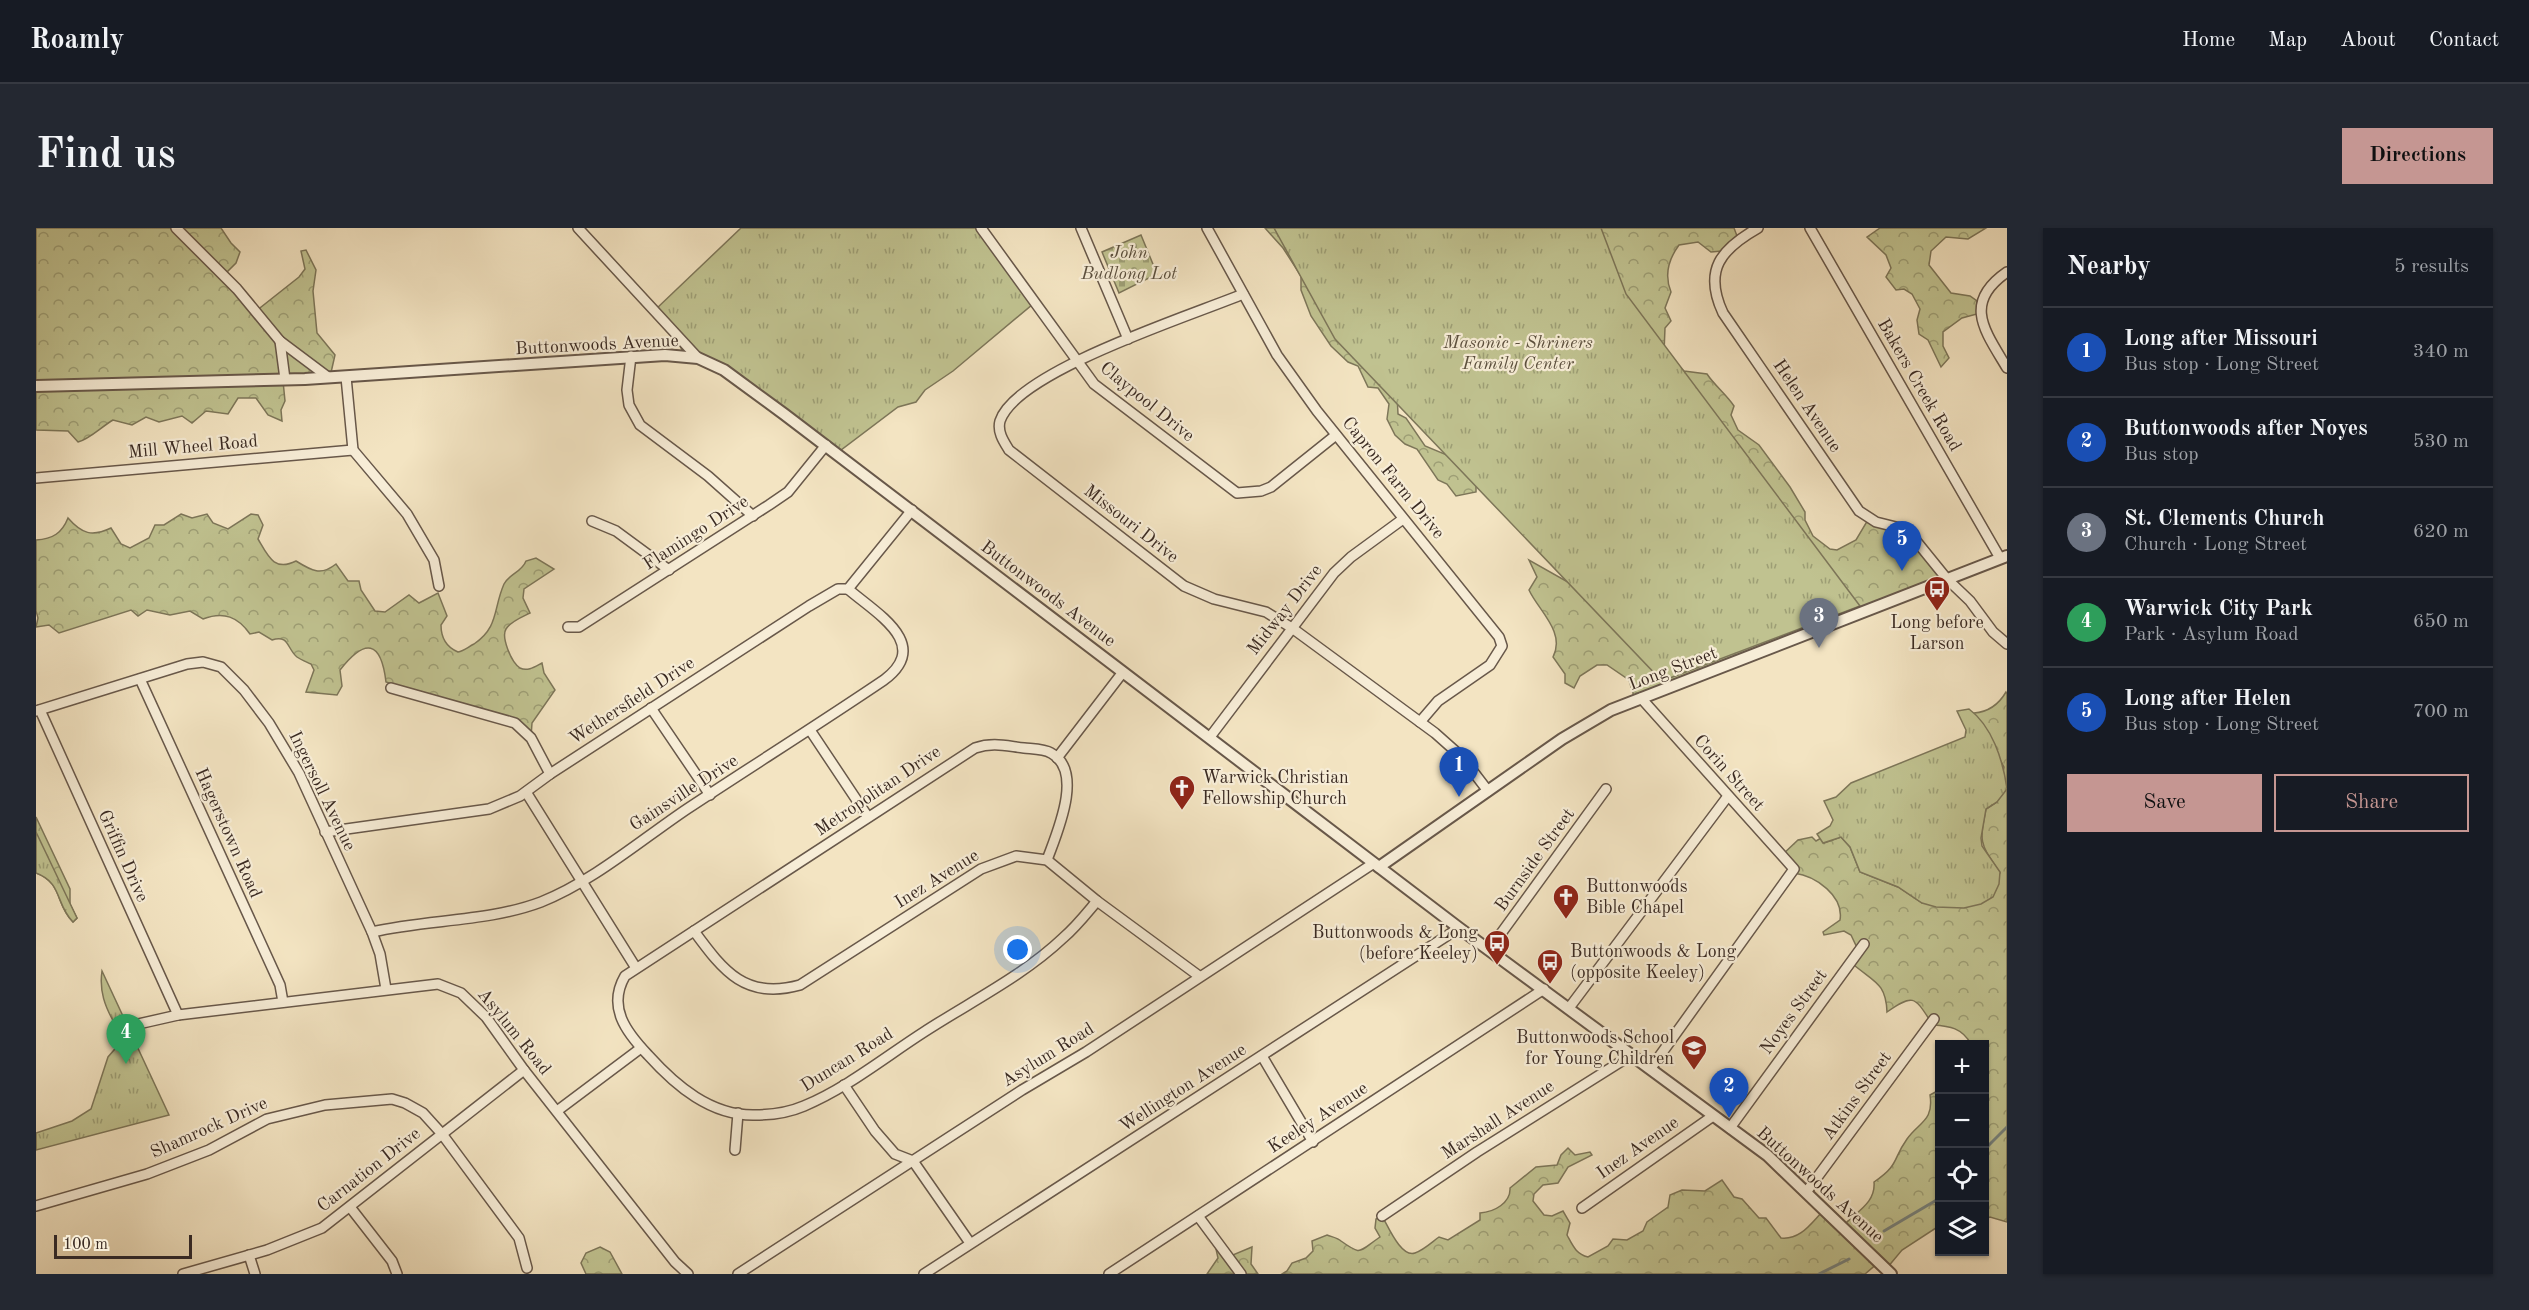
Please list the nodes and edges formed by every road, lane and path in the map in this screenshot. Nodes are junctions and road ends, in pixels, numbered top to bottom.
1 (176, 228) edge
2 (578, 228) edge
3 (981, 228) edge
4 (1081, 228) edge
5 (1207, 228) edge
6 (1758, 228) edge
7 (1810, 228) edge
8 (2007, 272) edge
9 (1243, 294) junction
10 (1128, 339) junction
11 (280, 341) junction
12 (631, 356) junction
13 (698, 358) junction
14 (1077, 362) junction
15 (2007, 368) edge
16 (346, 377) junction
17 (328, 378) junction
18 (285, 379) junction
19 (36, 386) edge
20 (1336, 435) junction
21 (826, 445) junction
22 (353, 450) junction
23 (36, 478) edge
24 (912, 510) junction
25 (753, 516) junction
26 (1402, 519) junction
27 (592, 521) dead end
28 (2004, 557) edge
29 (669, 570) junction
30 (1947, 579) junction
31 (439, 586) dead end
32 (848, 589) junction
33 (568, 627) dead end
34 (1292, 628) junction
35 (2007, 644) edge
36 (1123, 672) junction
37 (140, 679) junction
38 (391, 688) dead end
39 (1641, 698) junction
40 (651, 708) junction
41 (38, 711) edge
42 (1420, 722) junction
43 (810, 730) junction
44 (1210, 737) junction
45 (1058, 758) junction
46 (550, 774) junction
47 (1606, 789) dead end
48 (1488, 791) junction
49 (526, 792) junction
50 (710, 795) junction
51 (1728, 796) junction
52 (868, 817) junction
53 (325, 832) junction
54 (1047, 860) junction
55 (1377, 865) junction
56 (583, 880) junction
57 (1098, 902) junction
58 (1459, 928) junction
59 (694, 931) junction
60 (372, 932) junction
61 (1864, 944) dead end
62 (1489, 950) junction
63 (636, 968) junction
64 (1199, 976) junction
65 (386, 989) junction
66 (1544, 989) junction
67 (283, 1002) junction
68 (1569, 1008) junction
69 (178, 1015) junction
70 (1934, 1019) dead end
71 (125, 1027) dead end
72 (640, 1048) junction
73 (1633, 1054) junction
74 (1262, 1056) junction
75 (1651, 1068) junction
76 (524, 1070) junction
77 (844, 1085) junction
78 (557, 1111) junction
79 (738, 1113) junction
80 (1713, 1116) junction
81 (1730, 1128) junction
82 (442, 1134) junction
83 (1313, 1142) junction
84 (735, 1150) dead end
85 (913, 1161) junction
86 (1807, 1191) junction
87 (36, 1206) edge
88 (350, 1207) junction
89 (1582, 1208) dead end
90 (1198, 1216) junction
91 (1382, 1216) dead end
92 (970, 1243) junction
93 (249, 1255) junction
94 (526, 1268) dead end
95 (742, 1273) edge
96 (183, 1274) edge
97 (255, 1274) edge
98 (397, 1274) edge
99 (688, 1274) edge
100 (924, 1274) edge
101 (1109, 1274) edge
102 (1242, 1274) edge
103 (1891, 1274) edge

1 - 11 street
2 - 13 street
3 - 14 street, Claypool Drive
4 - 10 street
5 - 9 street, Capron Farm Drive
6 - 30 street, Helen Avenue
7 - 28 street, Bakers Creek Road
8 - 15 street
9 - 10 street, Missouri Drive
9 - 20 street, Capron Farm Drive
10 - 14 street, Missouri Drive
11 - 17 street
11 - 18 street
12 - 13 street, Buttonwoods Avenue
12 - 16 street, Buttonwoods Avenue
12 - 25 street
13 - 21 street, Buttonwoods Avenue
14 - 20 street, Claypool Drive
14 - 34 street, Missouri Drive
16 - 17 street, Buttonwoods Avenue
16 - 22 street
17 - 18 street, Buttonwoods Avenue
18 - 19 street, Buttonwoods Avenue
20 - 26 street, Capron Farm Drive
21 - 24 street, Buttonwoods Avenue
21 - 25 street, Flamingo Drive
22 - 23 street, Mill Wheel Road
22 - 31 street
24 - 32 street
24 - 36 street, Buttonwoods Avenue
25 - 29 street, Flamingo Drive
26 - 34 street, Midway Drive
26 - 42 street, Capron Farm Drive
27 - 29 street
28 - 30 street, Long Street
29 - 33 street, Flamingo Drive
30 - 35 street, Helen Avenue
30 - 39 street, Long Street
32 - 40 street, Wethersfield Drive
32 - 43 street, Gainsville Drive
34 - 42 street, Missouri Drive
34 - 44 street, Midway Drive
36 - 44 street, Buttonwoods Avenue
36 - 45 street
37 - 41 street, Ingersoll Avenue
37 - 53 street, Ingersoll Avenue
37 - 67 street, Hagerstown Road
38 - 46 street
39 - 48 street, Long Street
39 - 51 street, Corin Street
40 - 46 street, Wethersfield Drive
40 - 50 street
41 - 69 street, Griffin Drive
42 - 48 street, Missouri Drive
43 - 50 street, Gainsville Drive
43 - 52 street
44 - 55 street, Buttonwoods Avenue
45 - 52 street, Metropolitan Drive
45 - 54 street
46 - 49 street, Wethersfield Drive
47 - 62 street, Burnside Street
48 - 55 street, Long Street
49 - 53 street, Wethersfield Drive
49 - 56 street
50 - 56 street, Gainsville Drive
51 - 68 street
51 - 75 street, Corin Street
52 - 59 street, Metropolitan Drive
53 - 60 street, Ingersoll Avenue
54 - 57 street
54 - 59 street, Inez Avenue
55 - 58 street, Buttonwoods Avenue
55 - 64 street, Asylum Road
56 - 60 street, Gainsville Drive
56 - 63 street
57 - 64 street
57 - 77 street, Duncan Road
58 - 62 street, Buttonwoods Avenue
58 - 74 street, Wellington Avenue
59 - 63 street, Metropolitan Drive
60 - 65 street, Ingersoll Avenue
61 - 81 street, Noyes Street
62 - 66 street, Buttonwoods Avenue
63 - 72 street, Duncan Road
64 - 85 street, Asylum Road
65 - 67 street, Asylum Road
65 - 76 street, Asylum Road
66 - 68 street, Buttonwoods Avenue
66 - 83 street, Keeley Avenue
67 - 69 street, Asylum Road
68 - 73 street, Buttonwoods Avenue
69 - 71 street, Asylum Road
70 - 86 street, Atkins Street
72 - 78 street
72 - 79 street, Duncan Road
73 - 75 street, Buttonwoods Avenue
73 - 91 street, Marshall Avenue
74 - 83 street
74 - 92 street, Wellington Avenue
75 - 80 street, Buttonwoods Avenue
76 - 78 street, Asylum Road
76 - 82 street, Carnation Drive
77 - 79 street, Duncan Road
77 - 85 street
78 - 99 street, Asylum Road
79 - 84 street
80 - 81 street, Buttonwoods Avenue
80 - 89 street, Inez Avenue
81 - 86 street, Buttonwoods Avenue
82 - 87 street, Shamrock Drive
82 - 88 street, Carnation Drive
82 - 94 street, Shamrock Drive
83 - 90 street, Keeley Avenue
85 - 92 street
85 - 95 street, Asylum Road
86 - 103 street, Buttonwoods Avenue
88 - 93 street, Carnation Drive
88 - 98 street
90 - 101 street, Keeley Avenue
90 - 102 street
92 - 100 street, Wellington Avenue
93 - 96 street, Carnation Drive
93 - 97 street

